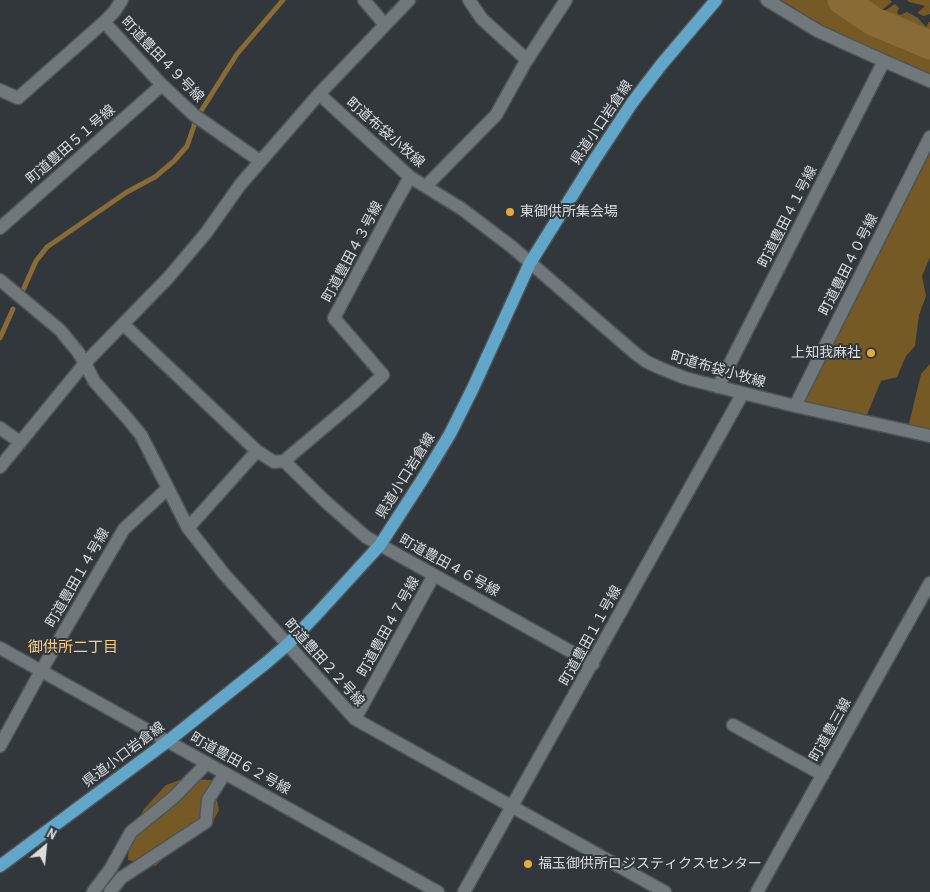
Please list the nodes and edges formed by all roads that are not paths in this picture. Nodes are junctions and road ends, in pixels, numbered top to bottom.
1 (122, 0) edge
2 (364, 0) edge
3 (409, 0) edge
4 (469, 0) edge
5 (566, 0) edge
6 (716, 0) edge
7 (767, 0) edge
8 (104, 22) junction
9 (385, 25) junction
10 (526, 60) junction
11 (884, 61) junction
12 (930, 81) edge
13 (162, 85) junction
14 (0, 90) edge
15 (319, 94) junction
16 (930, 137) edge
17 (260, 161) junction
18 (410, 177) junction
19 (427, 187) junction
20 (0, 228) edge
21 (530, 263) junction
22 (0, 280) edge
23 (123, 324) junction
24 (85, 363) junction
25 (718, 387) junction
26 (743, 393) junction
27 (795, 406) junction
28 (0, 428) edge
29 (930, 436) edge
30 (20, 442) junction
31 (257, 451) junction
32 (284, 461) junction
33 (0, 467) edge
34 (167, 489) junction
35 (188, 528) junction
36 (380, 545) junction
37 (434, 575) junction
38 (930, 583) edge
39 (287, 645) junction
40 (0, 648) edge
41 (593, 664) junction
42 (41, 671) junction
43 (355, 719) junction
44 (733, 725) dead end
45 (168, 741) junction
46 (0, 746) edge
47 (207, 763) junction
48 (225, 773) junction
49 (823, 775) junction
50 (512, 806) junction
51 (0, 866) edge
52 (93, 892) edge
53 (110, 892) edge
54 (438, 892) edge
55 (464, 892) edge
56 (665, 892) edge
57 (757, 892) edge

1 - 8 street
2 - 9 street
3 - 9 street
4 - 10 street
5 - 10 street
6 - 21 main road, 県道小口岩倉線
7 - 11 street
8 - 13 street, 町道豊田４９号線
8 - 14 street, 町道豊田４９号線
9 - 15 street
10 - 19 street
11 - 12 street
11 - 25 street, 町道豊田４１号線
13 - 17 street, 町道豊田４９号線
13 - 20 street, 町道豊田５１号線
15 - 17 street
15 - 18 street, 町道布袋小牧線
16 - 27 street, 町道豊田４０号線
17 - 23 street
18 - 19 street, 町道布袋小牧線
18 - 32 street, 町道豊田４３号線
19 - 21 street, 町道布袋小牧線
21 - 25 street, 町道布袋小牧線
21 - 36 main road, 県道小口岩倉線
22 - 24 street
23 - 24 street
23 - 31 street, 町道豊田４６号線
24 - 30 street
24 - 34 street, 町道豊田２２号線
25 - 26 street, 町道布袋小牧線
26 - 27 street, 町道布袋小牧線
26 - 41 street, 町道豊田１１号線
27 - 29 street, 町道布袋小牧線
28 - 30 street
30 - 33 street
31 - 32 street, 町道豊田４６号線
31 - 35 street
32 - 36 street, 町道豊田４６号線
34 - 35 street, 町道豊田２２号線
34 - 42 street, 町道豊田１４号線
35 - 39 street, 町道豊田２２号線
36 - 37 street, 町道豊田４６号線
36 - 39 main road, 県道小口岩倉線
37 - 41 street, 町道豊田４６号線
37 - 43 street, 町道豊田４７号線
38 - 49 street, 町道豊三線
39 - 43 street, 町道豊田２２号線
39 - 45 main road, 県道小口岩倉線
40 - 42 street, 町道豊田６２号線
41 - 50 street, 町道豊田１１号線
42 - 45 street, 町道豊田６２号線
42 - 46 street, 町道豊田１４号線
43 - 50 street, 町道豊田２２号線
44 - 49 street
45 - 47 street, 町道豊田６２号線
45 - 51 main road, 県道小口岩倉線
47 - 48 street, 町道豊田６２号線
47 - 52 street
48 - 53 street
48 - 54 street, 町道豊田６２号線
49 - 57 street, 町道豊三線
50 - 55 street, 町道豊田１１号線
50 - 56 street, 町道豊田２２号線

